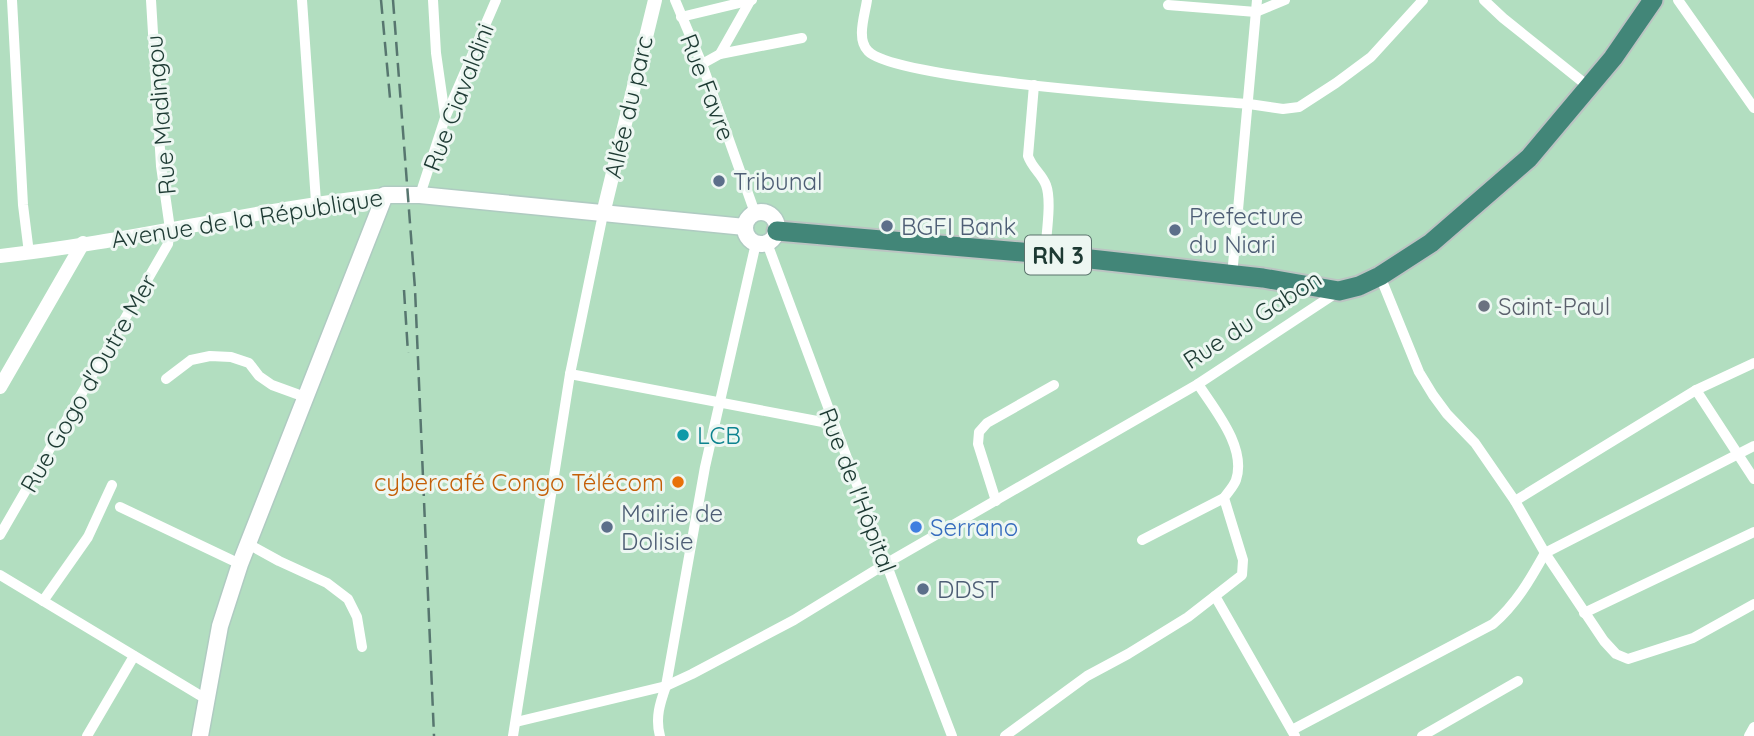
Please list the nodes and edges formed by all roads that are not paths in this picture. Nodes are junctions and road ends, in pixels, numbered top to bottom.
1 (12, 0) edge
2 (151, 0) edge
3 (302, 0) edge
4 (433, 0) edge
5 (496, 0) edge
6 (655, 0) edge
7 (675, 0) edge
8 (867, 0) edge
9 (1285, 0) edge
10 (1423, 0) edge
11 (1484, 0) edge
12 (1653, 0) edge
13 (1678, 0) edge
14 (751, 1) edge
15 (1168, 5) dead end
16 (1256, 6) edge
17 (681, 17) junction
18 (802, 38) dead end
19 (720, 54) junction
20 (702, 64) junction
21 (1034, 85) junction
22 (1589, 87) junction
23 (1248, 104) junction
24 (1754, 108) edge
25 (445, 118) junction
26 (385, 195) junction
27 (420, 195) junction
28 (316, 202) junction
29 (603, 214) junction
30 (750, 220) junction
31 (170, 229) junction
32 (767, 239) junction
33 (83, 243) junction
34 (29, 253) junction
35 (1045, 254) junction
36 (0, 256) edge
37 (1233, 276) junction
38 (1380, 276) junction
39 (1339, 290) junction
40 (1754, 363) edge
41 (570, 374) junction
42 (166, 379) dead end
43 (1198, 384) junction
44 (1054, 385) dead end
45 (0, 387) edge
46 (1696, 390) junction
47 (305, 397) junction
48 (720, 401) junction
49 (833, 424) junction
50 (1754, 446) edge
51 (1738, 454) junction
52 (1754, 479) edge
53 (112, 485) dead end
54 (1224, 498) junction
55 (996, 501) junction
56 (1515, 501) junction
57 (120, 507) dead end
58 (1754, 531) edge
59 (0, 535) edge
60 (1142, 540) dead end
61 (248, 544) junction
62 (1545, 554) junction
63 (887, 563) junction
64 (240, 564) junction
65 (0, 575) edge
66 (1215, 596) junction
67 (43, 601) junction
68 (1754, 604) edge
69 (1584, 612) junction
70 (362, 647) dead end
71 (134, 656) junction
72 (1518, 681) dead end
73 (666, 686) junction
74 (206, 699) junction
75 (516, 722) junction
76 (1754, 727) edge
77 (1293, 733) edge
78 (88, 736) edge
79 (200, 736) edge
80 (513, 736) edge
81 (660, 736) edge
82 (952, 736) edge
83 (1005, 736) edge
84 (1422, 736) edge
85 (1749, 736) edge

1 - 34 street
2 - 31 street, Rue Madingou
3 - 28 street
4 - 25 street
5 - 25 street, Rue Ciavaldini
6 - 29 street, Allée du parc
7 - 17 street, Rue Favre
8 - 21 street
9 - 16 street
10 - 23 street
11 - 22 street
12 - 22 highway, Rue du Gabon / RN 3
13 - 24 street
14 - 17 street
14 - 19 street
15 - 16 street
16 - 23 street
17 - 20 street, Rue Favre
18 - 19 street
19 - 20 street
20 - 30 street, Rue Favre
21 - 23 street
21 - 35 street
22 - 38 highway, Rue du Gabon / RN 3
23 - 37 street
25 - 27 street, Rue Ciavaldini
26 - 27 main road, Avenue de la République
26 - 28 street, Avenue de la République
26 - 47 main road
27 - 29 main road, Avenue de la République
28 - 31 street, Avenue de la République
29 - 30 main road, Avenue de la République
29 - 41 street
30 - 32 main road
30 - 32 main road
31 - 33 street, Avenue de la République
31 - 59 street, Rue Gogo d'Outre Mer
32 - 35 highway, RN 3
32 - 48 street
32 - 49 street, Rue de l'Hôpital
33 - 34 street, Avenue de la République
33 - 45 street
34 - 36 street, Avenue de la République
35 - 37 highway, RN 3
37 - 39 highway, RN 3
38 - 39 highway, Rue du Gabon / RN 3
38 - 56 street
39 - 43 street, Rue du Gabon
40 - 46 street
41 - 48 street
41 - 75 street
42 - 47 street
43 - 54 street
43 - 55 street, Rue du Gabon
44 - 55 street
46 - 51 street
46 - 56 street
47 - 61 main road
48 - 49 street
48 - 73 street
49 - 63 street, Rue de l'Hôpital
50 - 51 street
51 - 52 street
51 - 62 street
53 - 67 street
54 - 60 street
54 - 66 street
55 - 63 street, Rue du Gabon
56 - 62 street
57 - 64 street
58 - 69 street
61 - 64 main road
61 - 70 street
62 - 69 street
62 - 77 street
63 - 73 street, Rue du Gabon
63 - 82 street, Rue de l'Hôpital
64 - 74 main road
65 - 67 street
66 - 77 street
66 - 83 street
67 - 71 street
68 - 69 street
71 - 74 street
71 - 78 street
72 - 84 street
73 - 75 street, Rue du Gabon
73 - 81 street
74 - 79 main road
75 - 80 street
76 - 85 street

